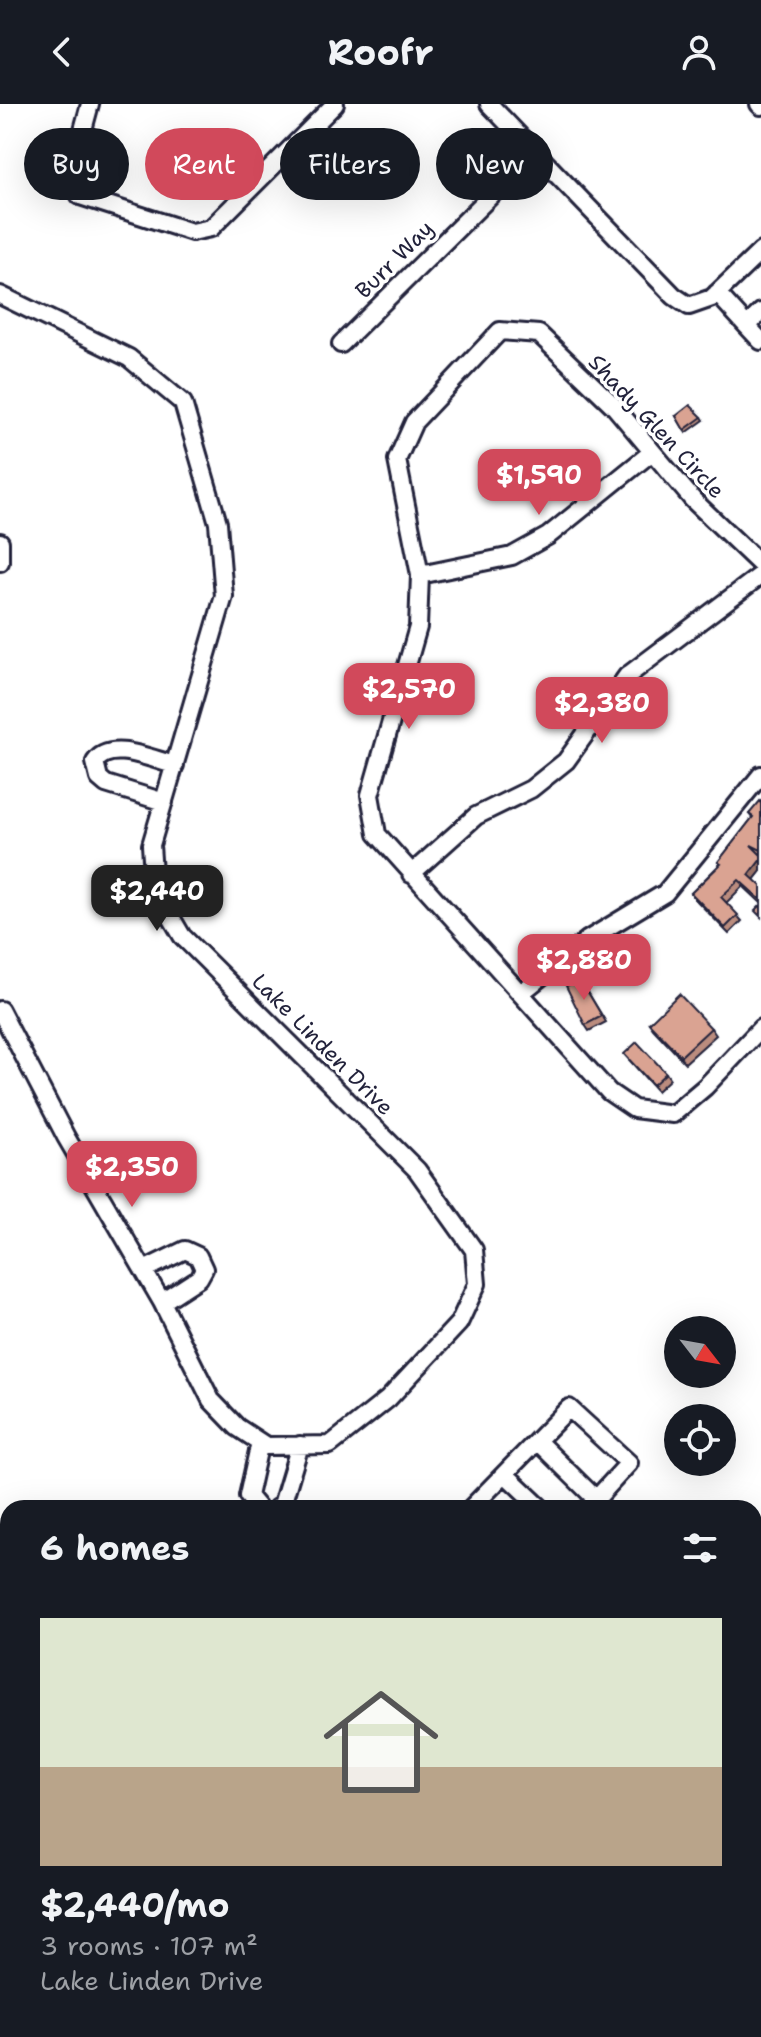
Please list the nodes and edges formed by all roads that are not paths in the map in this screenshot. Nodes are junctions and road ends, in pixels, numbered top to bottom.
1 (90, 104) edge
2 (335, 104) edge
3 (489, 104) edge
4 (512, 128) edge
5 (553, 171) edge
6 (486, 200) edge
7 (761, 251) edge
8 (717, 293) junction
9 (0, 295) edge
10 (761, 312) edge
11 (747, 326) junction
12 (761, 341) edge
13 (341, 344) dead end
14 (652, 452) junction
15 (0, 542) edge
16 (0, 562) edge
17 (761, 565) edge
18 (420, 575) junction
19 (761, 575) edge
20 (175, 765) junction
21 (761, 775) edge
22 (164, 802) junction
23 (411, 874) junction
24 (521, 993) junction
25 (0, 1010) edge
26 (761, 1028) edge
27 (144, 1270) junction
28 (162, 1302) junction
29 (537, 1441) junction
30 (260, 1442) junction
31 (300, 1445) junction
32 (505, 1474) junction
33 (251, 1500) edge
34 (284, 1500) edge
35 (479, 1500) edge
36 (533, 1500) edge
37 (589, 1500) edge
38 (596, 1500) edge

1 - 2 street
3 - 4 street
5 - 8 street
6 - 13 street, Burr Way
7 - 8 street
8 - 11 street
9 - 20 street, Lake Linden Drive
10 - 11 street
11 - 12 street
14 - 17 street, Shady Glen Circle
14 - 18 street
14 - 18 street, Shady Glen Circle
15 - 16 street
18 - 23 street, Shady Glen Circle
19 - 23 street
20 - 22 street, Lake Linden Drive
20 - 22 street
21 - 24 street
22 - 31 street, Lake Linden Drive
23 - 24 street, Shady Glen Circle
24 - 26 street, Shady Glen Circle
25 - 27 street
27 - 28 street
27 - 28 street
28 - 30 street
29 - 32 street
29 - 37 street
29 - 38 street
30 - 31 street, Lake Linden Drive
30 - 33 street
31 - 34 street
32 - 35 street
32 - 36 street

